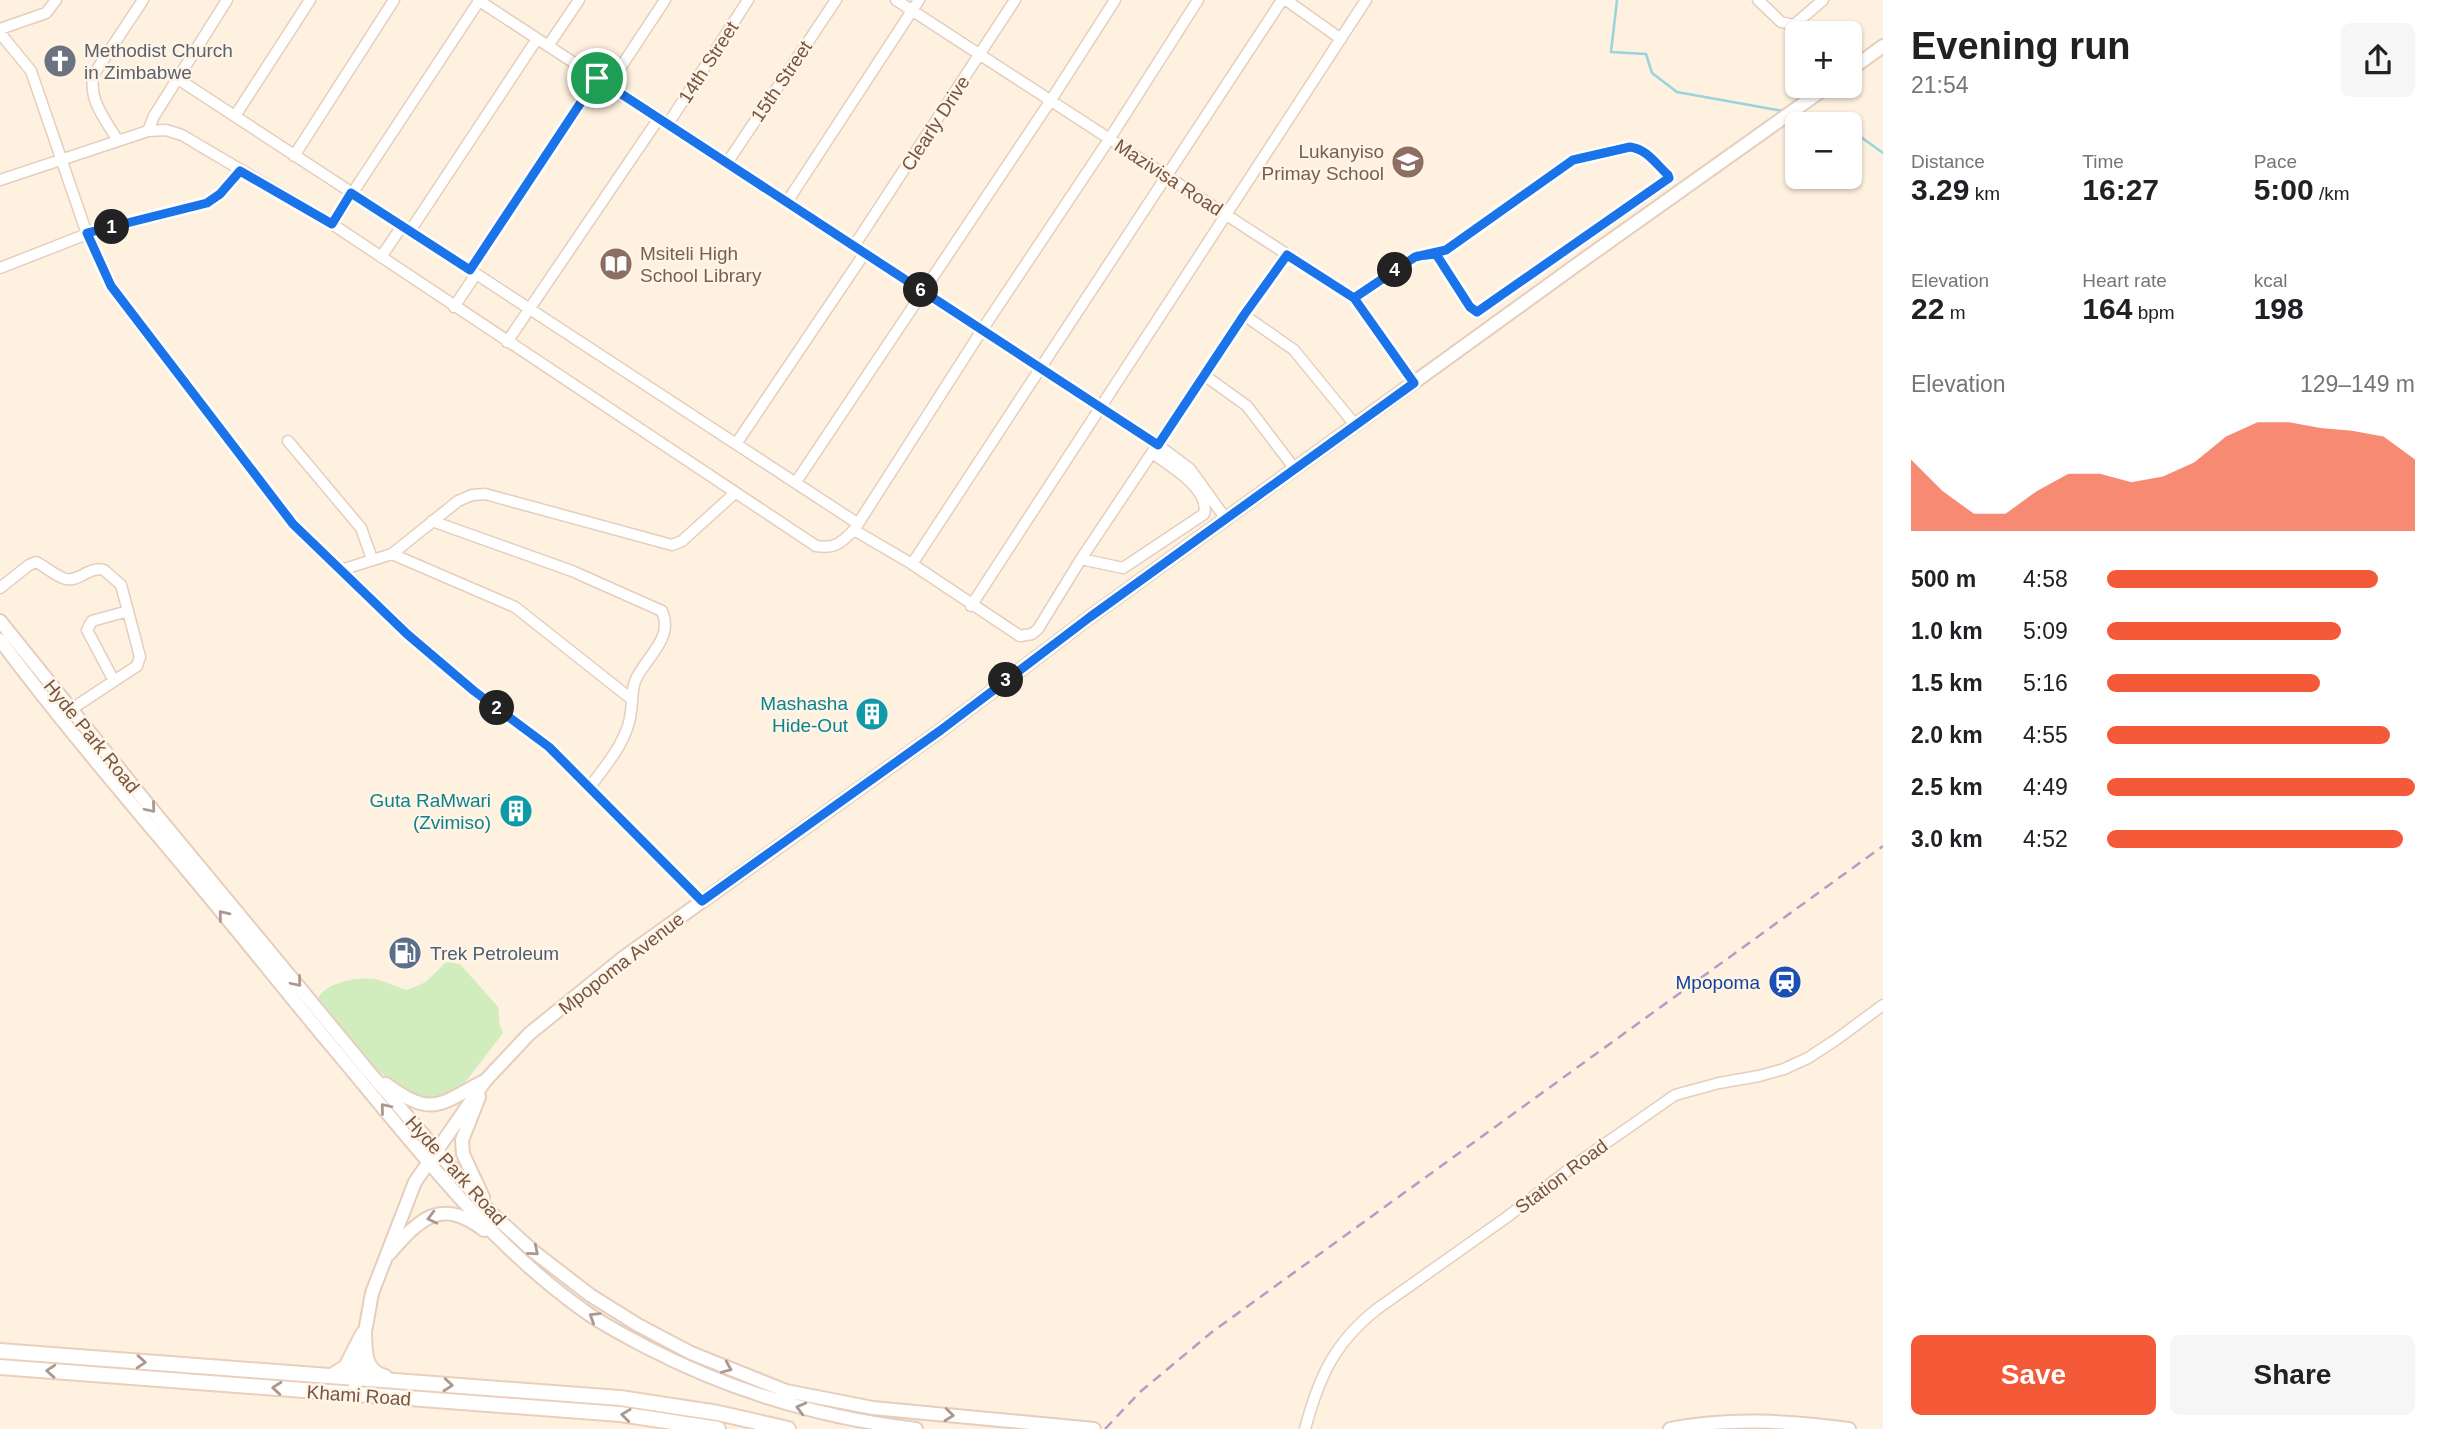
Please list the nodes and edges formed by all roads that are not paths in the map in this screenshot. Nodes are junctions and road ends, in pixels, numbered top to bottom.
1 (56, 0) edge
2 (143, 0) edge
3 (227, 0) edge
4 (310, 0) edge
5 (394, 0) edge
6 (479, 0) edge
7 (579, 0) edge
8 (664, 0) edge
9 (748, 0) edge
10 (836, 0) edge
11 (896, 0) edge
12 (919, 0) edge
13 (1015, 0) edge
14 (1115, 0) edge
15 (1198, 0) edge
16 (1284, 0) edge
17 (1366, 0) edge
18 (1758, 0) edge
19 (1823, 0) edge
20 (493, 4) edge
21 (912, 10) junction
22 (0, 31) edge
23 (1340, 38) junction
24 (537, 39) junction
25 (548, 46) junction
26 (1883, 46) edge
27 (980, 55) junction
28 (1862, 61) edge
29 (597, 78) junction
30 (178, 79) junction
31 (609, 85) junction
32 (1811, 98) edge
33 (1051, 100) junction
34 (235, 116) junction
35 (663, 121) junction
36 (148, 131) junction
37 (1110, 138) junction
38 (118, 141) junction
39 (293, 156) junction
40 (62, 160) junction
41 (727, 163) junction
42 (240, 171) junction
43 (1167, 176) junction
44 (0, 180) edge
45 (351, 193) junction
46 (787, 202) junction
47 (1226, 214) junction
48 (332, 224) junction
49 (406, 228) junction
50 (87, 233) junction
51 (854, 246) junction
52 (864, 254) junction
53 (1436, 254) junction
54 (1287, 255) junction
55 (381, 257) junction
56 (0, 268) edge
57 (473, 272) junction
58 (924, 292) junction
59 (1354, 298) junction
60 (454, 307) junction
61 (529, 309) junction
62 (1244, 315) junction
63 (982, 330) junction
64 (507, 342) junction
65 (1041, 370) junction
66 (1204, 375) junction
67 (1414, 383) junction
68 (1100, 409) junction
69 (1356, 426) junction
70 (288, 441) dead end
71 (736, 444) junction
72 (1155, 449) junction
73 (1295, 469) junction
74 (796, 482) junction
75 (735, 493) junction
76 (1226, 519) junction
77 (432, 521) junction
78 (855, 526) junction
79 (392, 554) junction
80 (372, 559) junction
81 (1081, 559) junction
82 (912, 564) junction
83 (341, 570) junction
84 (0, 588) edge
85 (971, 606) junction
86 (128, 611) junction
87 (0, 621) edge
88 (0, 640) edge
89 (114, 681) junction
90 (630, 698) junction
91 (70, 710) junction
92 (590, 787) junction
93 (702, 901) junction
94 (1883, 1005) edge
95 (370, 1073) junction
96 (485, 1080) junction
97 (432, 1155) junction
98 (488, 1210) junction
99 (512, 1252) junction
100 (385, 1259) junction
101 (364, 1333) junction
102 (0, 1351) edge
103 (0, 1367) edge
104 (332, 1376) junction
105 (356, 1379) junction
106 (398, 1381) junction
107 (355, 1395) junction
108 (718, 1429) edge
109 (788, 1429) edge
110 (916, 1429) edge
111 (1094, 1429) edge
112 (1305, 1429) edge
113 (1670, 1429) edge
114 (1849, 1429) edge

1 - 22 street
2 - 38 street
3 - 30 street
4 - 34 street
5 - 39 street
6 - 20 street
6 - 45 street
7 - 25 street
8 - 31 street
9 - 35 street, 14th Street
10 - 41 street, 15th Street
11 - 21 street, Mazivisa Road
12 - 21 street
13 - 27 street, Clearly Drive
14 - 33 street
15 - 37 street
16 - 23 street
16 - 43 street
17 - 23 street
18 - 19 street
20 - 24 street
21 - 27 street, Mazivisa Road
21 - 46 street
22 - 40 street
23 - 47 street
24 - 25 street
24 - 49 street
25 - 29 street
26 - 28 street
27 - 33 street, Mazivisa Road
27 - 51 street, Clearly Drive
29 - 31 street
29 - 57 street
30 - 34 street
30 - 36 street
31 - 35 street
32 - 67 street, Mpopoma Avenue
33 - 37 street, Mazivisa Road
33 - 58 street
34 - 39 street
35 - 41 street
35 - 61 street, 14th Street
36 - 38 street
36 - 42 street
37 - 43 street, Mazivisa Road
37 - 63 street
38 - 40 street
39 - 45 street
40 - 44 street
40 - 50 street
41 - 46 street
42 - 48 street
42 - 50 street
43 - 47 street, Mazivisa Road
43 - 65 street
45 - 48 street
45 - 49 street
46 - 51 street
47 - 54 street, Mazivisa Road
47 - 68 street
48 - 55 street
49 - 55 street
49 - 57 street
50 - 56 street
50 - 83 street
51 - 52 street
52 - 58 street
52 - 71 street
53 - 53 street
53 - 59 street
54 - 59 street, Mazivisa Road
54 - 62 street
55 - 60 street
57 - 60 street
57 - 61 street
58 - 63 street
58 - 74 street
59 - 67 street, Mazivisa Road
60 - 64 street
61 - 64 street, 14th Street
61 - 71 street
62 - 66 street
62 - 69 street
63 - 65 street
63 - 78 street
64 - 75 street
65 - 68 street
65 - 82 street
66 - 72 street
66 - 73 street
67 - 69 street, Mpopoma Avenue
68 - 72 street
68 - 85 street
69 - 73 street, Mpopoma Avenue
70 - 80 street
71 - 74 street
72 - 76 street
72 - 81 street
72 - 81 street
73 - 76 street, Mpopoma Avenue
74 - 78 street
75 - 77 street
75 - 78 street
76 - 93 street, Mpopoma Avenue
77 - 79 street
77 - 90 street
78 - 82 street
79 - 80 street
79 - 90 street
80 - 83 street
81 - 85 street
82 - 85 street
83 - 92 street
84 - 86 street
86 - 89 street
86 - 89 street
87 - 91 street, Hyde Park Road
97 -> 88 street, Hyde Park Road
89 - 91 street
90 - 92 street
91 -> 95 street, Hyde Park Road
92 - 93 street
93 - 96 street, Mpopoma Avenue
94 - 112 street, Station Road
95 - 96 street
95 - 97 street, Hyde Park Road
96 - 97 street, Mpopoma Avenue
96 - 98 street
97 - 98 street, Hyde Park Road
97 - 99 street, Hyde Park Road
97 - 100 street, Mpopoma Avenue
98 -> 111 street, Hyde Park Road
99 -> 100 street
110 -> 99 street, Hyde Park Road
100 - 101 street, Mpopoma Avenue
101 - 104 main road
101 - 105 street, Mpopoma Avenue
101 - 106 main road
102 -> 104 main road, Khami Road
107 -> 103 main road, Khami Road
104 - 105 main road, Khami Road
105 - 106 main road, Khami Road
105 - 107 street, Mpopoma Avenue
106 -> 109 main road, Khami Road
108 -> 107 main road, Khami Road
113 - 114 street

